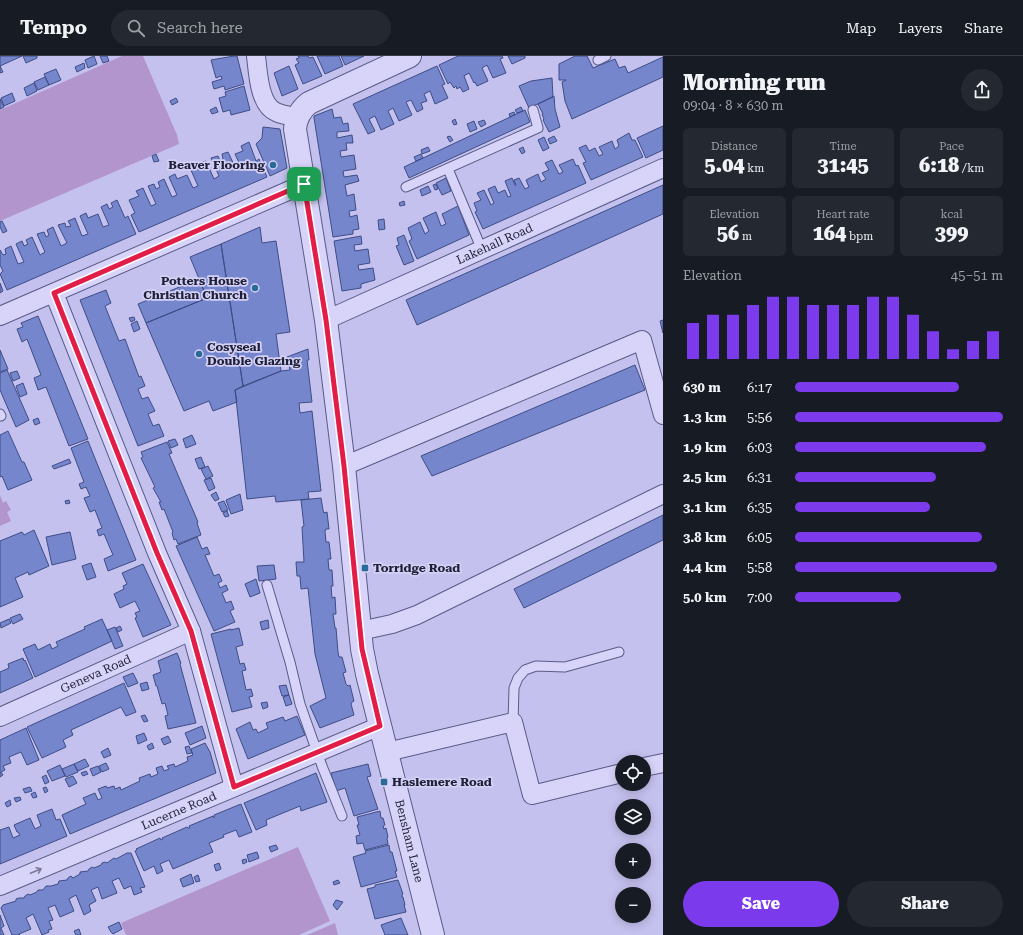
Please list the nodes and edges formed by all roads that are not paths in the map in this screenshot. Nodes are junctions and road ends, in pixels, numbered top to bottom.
1 (256, 56) edge
2 (410, 56) edge
3 (606, 56) edge
4 (598, 60) dead end
5 (533, 110) dead end
6 (297, 117) junction
7 (663, 168) edge
8 (448, 169) junction
9 (304, 184) junction
10 (406, 187) dead end
11 (482, 250) junction
12 (54, 293) junction
13 (0, 316) edge
14 (326, 320) junction
15 (663, 415) edge
16 (344, 466) junction
17 (663, 494) edge
18 (267, 585) dead end
19 (191, 631) junction
20 (360, 632) junction
21 (619, 652) dead end
22 (0, 717) edge
23 (513, 722) junction
24 (380, 726) junction
25 (318, 752) junction
26 (387, 752) junction
27 (663, 762) edge
28 (651, 766) edge
29 (615, 775) edge
30 (234, 787) junction
31 (342, 816) dead end
32 (0, 886) edge
33 (433, 935) edge

1 - 6 street
2 - 6 street
3 - 4 lane
5 - 8 lane
6 - 9 street, Bensham Lane
7 - 11 street, Lakehall Road
8 - 10 lane
8 - 11 lane
9 - 12 street
9 - 14 street, Bensham Lane
11 - 14 street, Lakehall Road
12 - 13 street
12 - 19 street
14 - 16 street, Bensham Lane
15 - 16 street
16 - 20 street, Bensham Lane
17 - 20 street
18 - 25 lane
19 - 22 street, Geneva Road
19 - 30 street
20 - 24 street, Bensham Lane
21 - 23 lane
23 - 26 street
23 - 29 street
24 - 25 street, Lucerne Road
24 - 26 street, Bensham Lane
25 - 30 street, Lucerne Road
25 - 31 lane
26 - 33 street, Bensham Lane
27 - 28 street
32 -> 30 street, Lucerne Road

